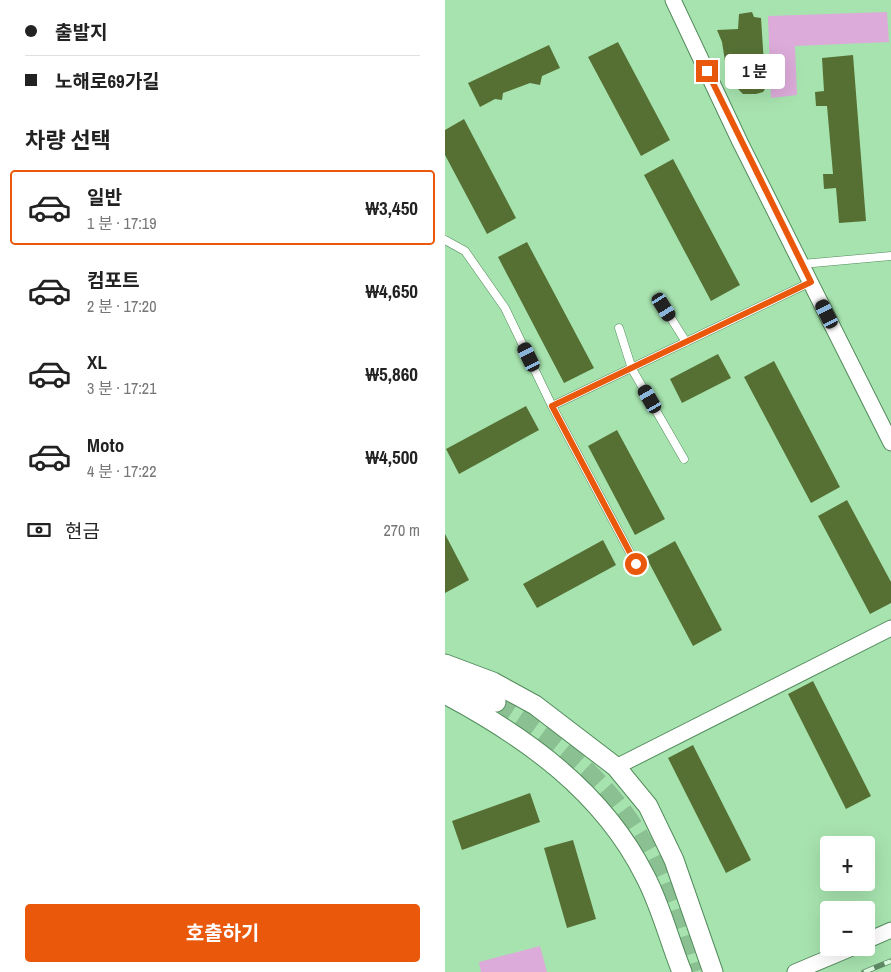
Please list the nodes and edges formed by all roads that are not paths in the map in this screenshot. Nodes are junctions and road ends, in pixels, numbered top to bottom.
1 (673, 0) edge
2 (445, 240) edge
3 (891, 256) edge
4 (802, 264) junction
5 (811, 282) junction
6 (664, 307) dead end
7 (619, 328) dead end
8 (686, 342) junction
9 (632, 369) junction
10 (552, 406) junction
11 (891, 443) edge
12 (684, 459) dead end
13 (636, 564) dead end
14 (891, 628) edge
15 (445, 664) edge
16 (445, 679) edge
17 (445, 694) edge
18 (496, 702) tunnel mouth
19 (615, 767) junction
20 (674, 860) junction
21 (645, 874) junction
22 (891, 930) edge
23 (875, 937) edge
24 (833, 956) edge
25 (682, 972) edge
26 (713, 972) edge
27 (795, 972) edge

1 - 4 street
2 - 10 lane
3 - 4 lane
4 - 5 street
5 - 8 lane
5 - 11 street
6 - 8 lane
7 - 9 lane
8 - 9 lane
9 - 10 lane
9 - 12 lane
10 - 13 lane
14 - 19 street
15 - 19 street
16 - 18 street
17 - 21 street
19 - 20 street
20 - 21 street
20 - 26 street
21 - 25 street
22 - 23 street
24 - 27 street

